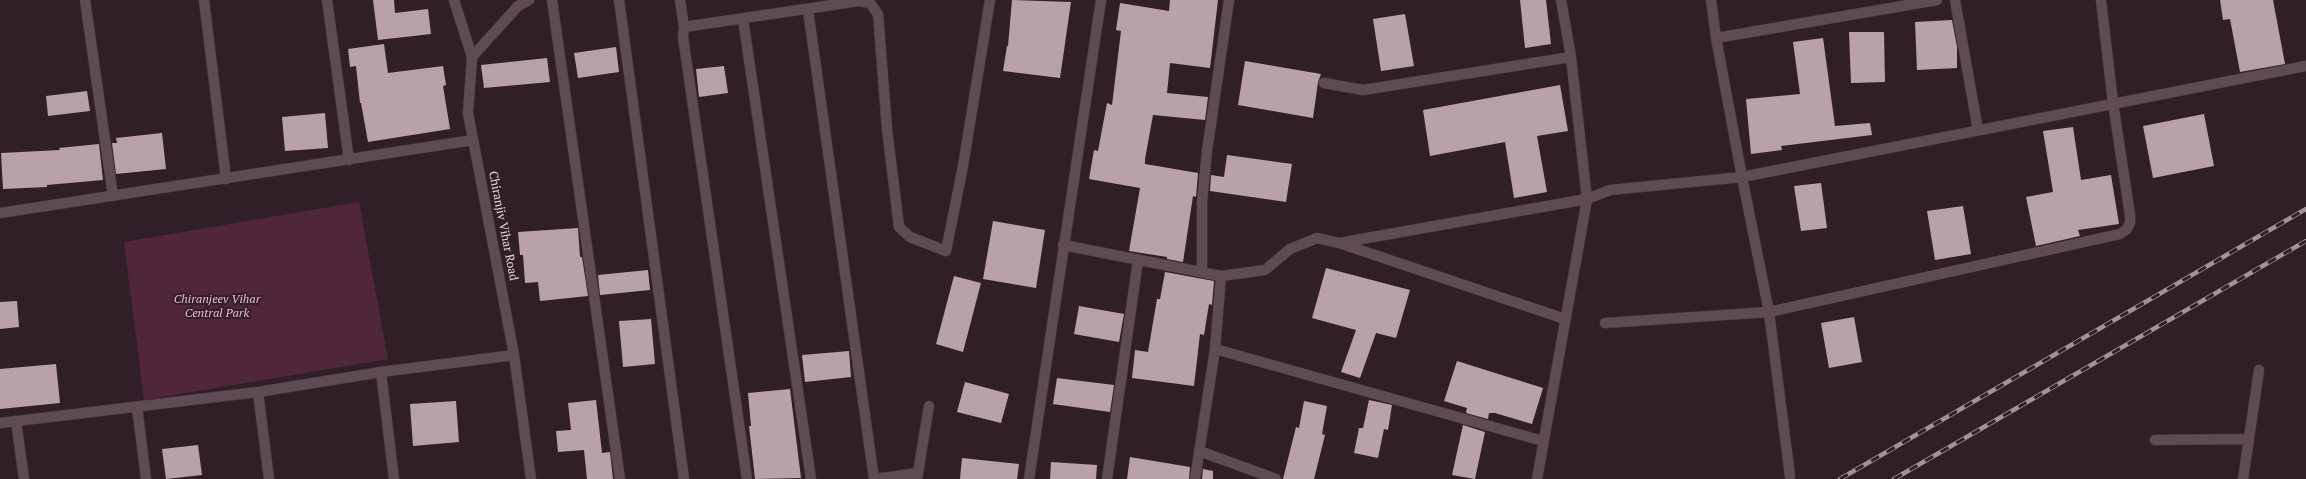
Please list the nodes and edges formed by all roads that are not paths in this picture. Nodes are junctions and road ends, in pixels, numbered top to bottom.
1 (85, 0) edge
2 (204, 0) edge
3 (327, 0) edge
4 (454, 0) edge
5 (529, 0) edge
6 (552, 0) edge
7 (618, 0) edge
8 (680, 0) edge
9 (990, 0) edge
10 (1101, 0) edge
11 (1229, 0) edge
12 (1561, 0) edge
13 (1711, 0) edge
14 (1937, 0) edge
15 (1955, 0) edge
16 (2101, 0) edge
17 (808, 10) junction
18 (743, 18) junction
19 (684, 27) junction
20 (1716, 38) junction
21 (1570, 56) junction
22 (472, 58) junction
23 (2306, 66) edge
24 (1324, 83) dead end
25 (2113, 103) junction
26 (1978, 130) junction
27 (473, 140) junction
28 (349, 160) junction
29 (1742, 177) junction
30 (226, 179) junction
31 (113, 196) junction
32 (1587, 199) junction
33 (0, 213) edge
34 (1339, 242) junction
35 (1064, 245) junction
36 (1138, 260) junction
37 (1202, 272) junction
38 (1221, 276) junction
39 (1769, 312) junction
40 (1565, 319) junction
41 (1605, 323) dead end
42 (1215, 349) junction
43 (514, 355) junction
44 (2259, 370) dead end
45 (381, 372) junction
46 (258, 392) junction
47 (929, 406) dead end
48 (137, 408) junction
49 (16, 421) junction
50 (0, 423) edge
51 (2249, 439) junction
52 (2155, 440) dead end
53 (1543, 442) junction
54 (1199, 451) junction
55 (917, 476) edge
56 (1790, 476) dead end
57 (24, 479) edge
58 (146, 479) edge
59 (269, 479) edge
60 (394, 479) edge
61 (530, 479) edge
62 (620, 479) edge
63 (684, 479) edge
64 (747, 479) edge
65 (811, 479) edge
66 (874, 479) edge
67 (1029, 479) edge
68 (1107, 479) edge
69 (1195, 479) edge
70 (1276, 479) edge
71 (1537, 479) edge
72 (2243, 479) edge

1 - 31 street
2 - 30 street
3 - 28 street
4 - 22 street
5 - 22 street
6 - 62 street
7 - 63 street
8 - 19 street
9 - 17 street
10 - 35 street
11 - 37 street
12 - 21 street
13 - 20 street
14 - 20 street
15 - 26 street
16 - 25 street
17 - 18 street
17 - 66 street
18 - 19 street
18 - 65 street
19 - 64 street
20 - 29 street
21 - 24 street
21 - 32 street
22 - 27 street, Chiranjiv Vihar Road
23 - 25 street
25 - 26 street
25 - 39 street
26 - 29 street
27 - 28 street
27 - 43 street, Chiranjiv Vihar Road
28 - 30 street
29 - 32 street
29 - 39 street
30 - 31 street
31 - 33 street
32 - 34 street
32 - 40 street
34 - 38 street
34 - 40 street
35 - 36 street
35 - 67 street
36 - 37 street
36 - 68 street
37 - 38 street
38 - 42 street
39 - 41 street
39 - 56 street
40 - 53 street
42 - 53 street
42 - 54 street
43 - 45 street
43 - 61 street, Chiranjiv Vihar Road
44 - 51 street
45 - 46 street
45 - 60 street
46 - 48 street
46 - 59 street
47 - 55 street
48 - 49 street
48 - 58 street
49 - 50 street
49 - 57 street
51 - 52 street
51 - 72 street
53 - 71 street
54 - 69 street
54 - 70 street
55 - 66 street

